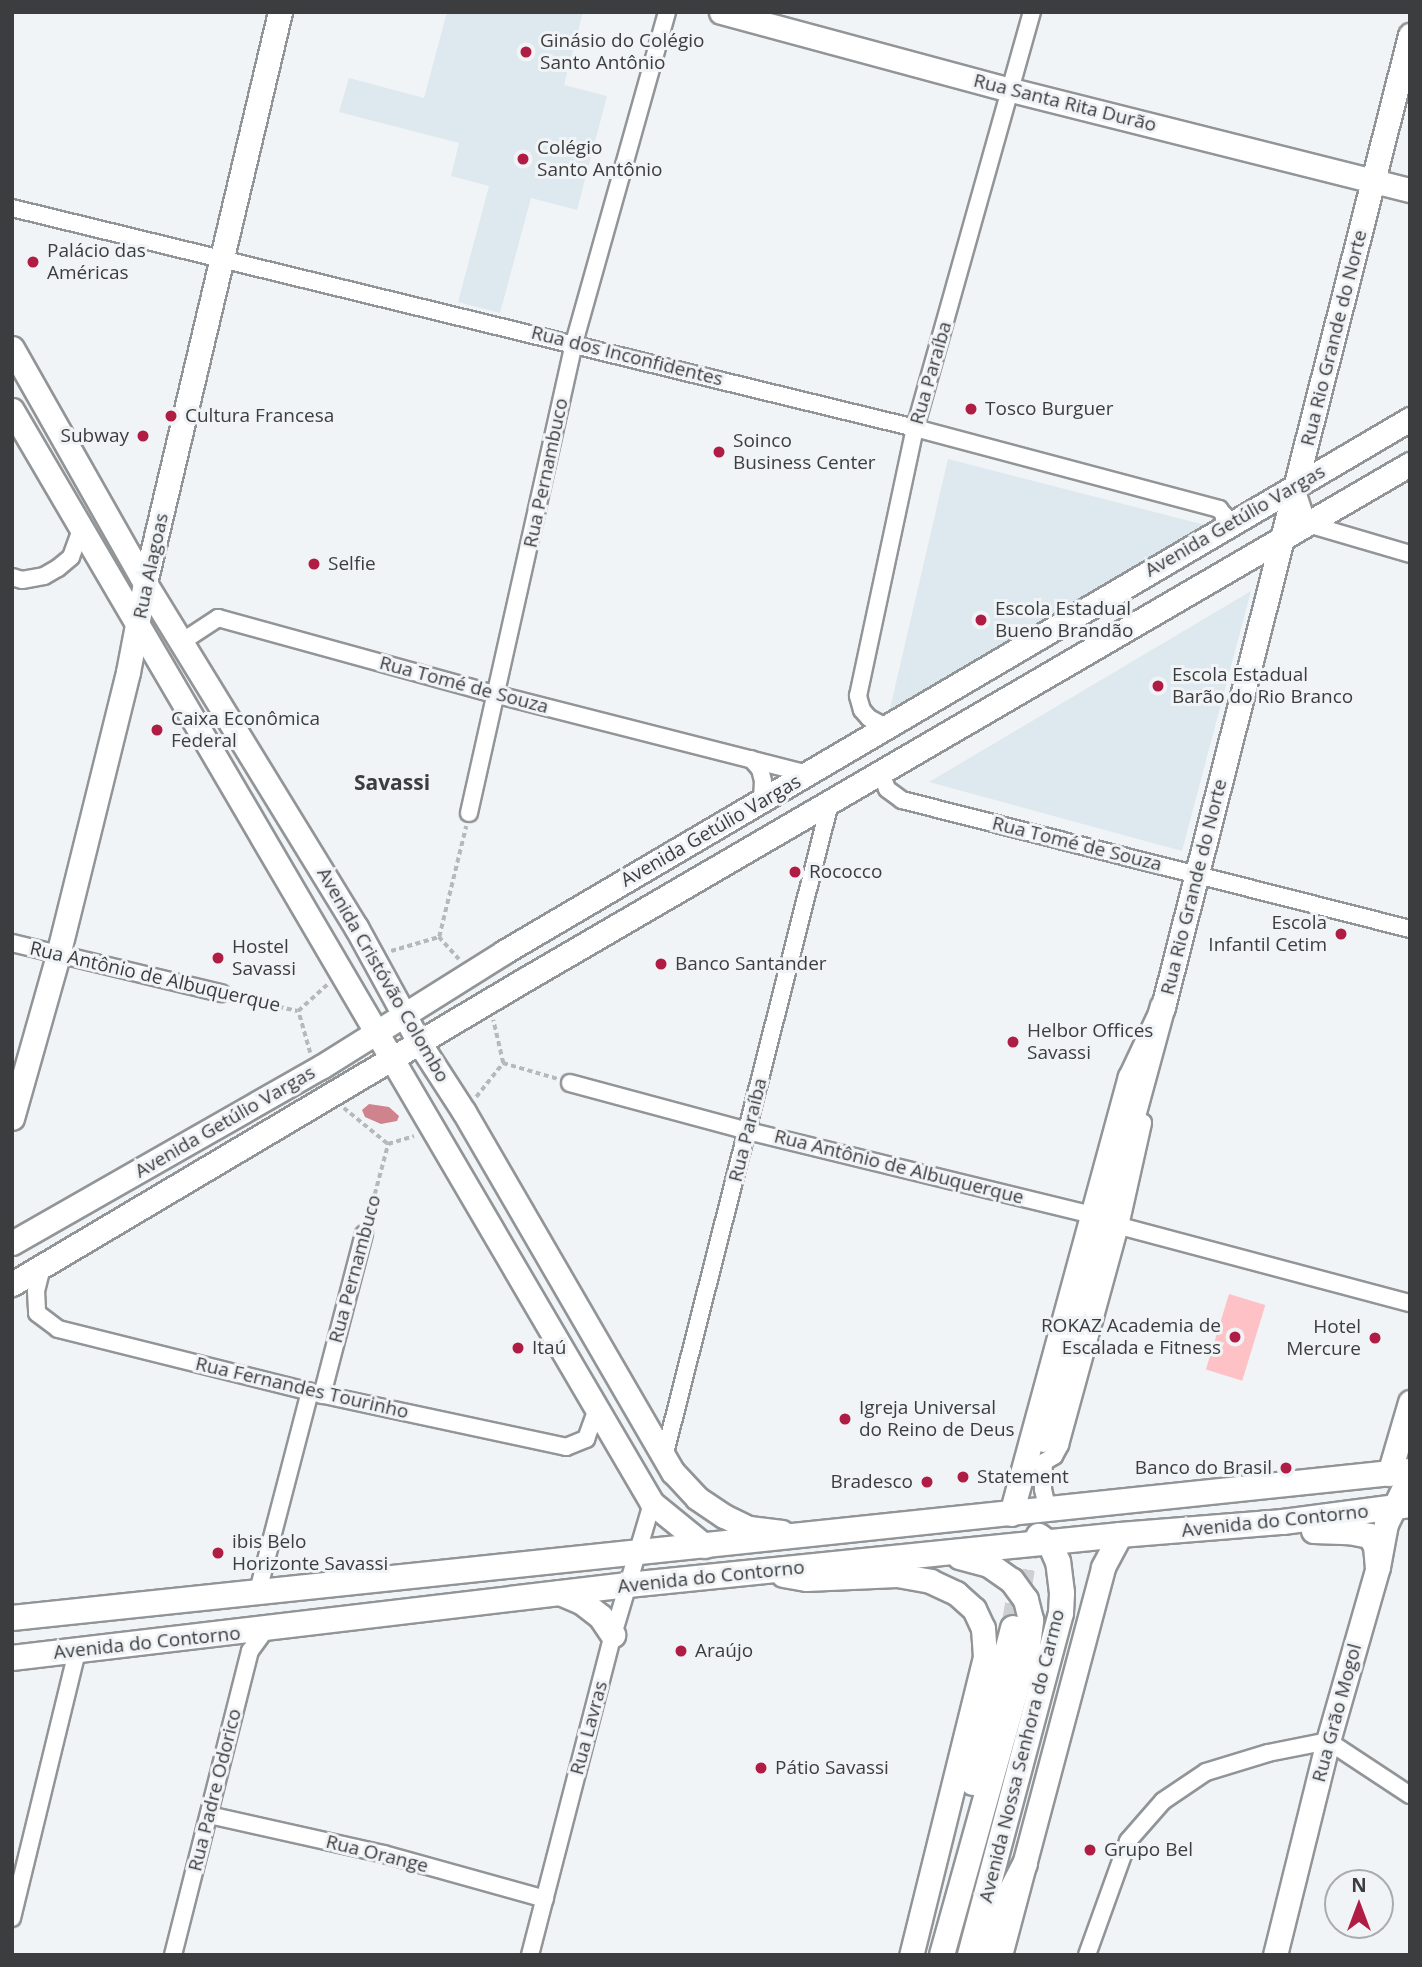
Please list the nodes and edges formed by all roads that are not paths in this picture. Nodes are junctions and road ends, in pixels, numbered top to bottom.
1 (280, 12) edge
2 (667, 12) edge
3 (721, 12) edge
4 (1032, 12) edge
5 (1410, 35) edge
6 (1011, 90) junction
7 (1374, 181) junction
8 (1410, 190) edge
9 (12, 208) edge
10 (221, 261) junction
11 (574, 343) junction
12 (12, 348) edge
13 (12, 410) edge
14 (1410, 419) edge
15 (915, 428) junction
16 (1410, 464) edge
17 (1296, 484) junction
18 (1308, 524) junction
19 (82, 527) junction
20 (1224, 528) junction
21 (1283, 539) junction
22 (1410, 554) edge
23 (1249, 558) junction
24 (12, 577) edge
25 (1272, 581) junction
26 (145, 583) junction
27 (138, 625) junction
28 (183, 641) junction
29 (166, 671) junction
30 (128, 672) junction
31 (498, 695) junction
32 (886, 727) junction
33 (751, 759) junction
34 (881, 773) junction
35 (809, 774) junction
36 (762, 802) junction
37 (830, 803) junction
38 (469, 813) road end
39 (1197, 873) junction
40 (1410, 929) edge
41 (12, 943) edge
42 (58, 955) junction
43 (221, 993) road end
44 (1163, 1007) junction
45 (406, 1017) junction
46 (378, 1034) junction
47 (420, 1044) junction
48 (392, 1060) junction
49 (570, 1083) road end
50 (12, 1118) edge
51 (748, 1131) junction
52 (1093, 1214) junction
53 (1120, 1226) junction
54 (364, 1234) road end
55 (13, 1242) edge
56 (42, 1267) junction
57 (12, 1284) edge
58 (1410, 1303) edge
59 (316, 1394) junction
60 (1410, 1402) edge
61 (597, 1409) junction
62 (1038, 1450) junction
63 (664, 1457) junction
64 (1403, 1473) edge
65 (653, 1503) junction
66 (1401, 1506) edge
67 (1048, 1511) junction
68 (999, 1515) junction
69 (1283, 1522) junction
70 (806, 1535) junction
71 (1121, 1535) junction
72 (1050, 1544) junction
73 (705, 1546) junction
74 (638, 1551) junction
75 (949, 1555) junction
76 (1378, 1567) junction
77 (766, 1572) junction
78 (628, 1585) junction
79 (258, 1591) junction
80 (560, 1593) junction
81 (12, 1618) edge
82 (1013, 1628) tunnel mouth
83 (265, 1630) junction
84 (613, 1635) junction
85 (77, 1652) junction
86 (12, 1658) edge
87 (1328, 1741) junction
88 (1410, 1795) edge
89 (209, 1815) junction
90 (1025, 1864) junction
91 (545, 1899) junction
92 (12, 1918) edge
93 (173, 1955) edge
94 (530, 1955) edge
95 (911, 1955) edge
96 (929, 1955) edge
97 (942, 1955) edge
98 (970, 1955) edge
99 (978, 1955) edge
100 (1000, 1955) edge
101 (1087, 1955) edge
102 (1275, 1955) edge

1 - 10 main road, Rua Alagoas
2 - 11 street, Rua Pernambuco
3 - 6 main road, Rua Santa Rita Durão
4 - 6 street, Rua Paraíba
5 - 7 main road, Rua Rio Grande do Norte
6 - 7 main road, Rua Santa Rita Durão
6 - 15 street, Rua Paraíba
7 - 8 main road, Rua Santa Rita Durão
7 - 17 main road, Rua Rio Grande do Norte
9 - 10 street, Rua dos Inconfidentes
10 - 11 street, Rua dos Inconfidentes
10 - 26 main road, Rua Alagoas
11 - 15 street, Rua dos Inconfidentes
11 - 31 street, Rua Pernambuco
12 - 26 main road, Avenida Cristóvão Colombo
13 - 19 main road, Avenida Cristóvão Colombo
14 - 17 main road, Avenida Getúlio Vargas
15 - 20 street, Rua dos Inconfidentes
15 - 32 street, Rua Paraíba
16 - 18 main road, Avenida Getúlio Vargas
17 - 18 street
17 - 20 main road, Avenida Getúlio Vargas
17 - 21 main road, Rua Rio Grande do Norte
18 - 21 main road, Avenida Getúlio Vargas
18 - 22 street
19 - 24 street
19 - 27 main road, Avenida Cristóvão Colombo
20 - 32 main road, Avenida Getúlio Vargas
21 - 23 main road, Avenida Getúlio Vargas
21 - 25 main road, Rua Rio Grande do Norte
23 - 25 main road
23 - 34 main road, Avenida Getúlio Vargas
25 - 39 main road, Rua Rio Grande do Norte
26 - 27 main road, Rua Alagoas
26 - 28 main road, Avenida Cristóvão Colombo
27 - 29 main road, Avenida Cristóvão Colombo
27 - 30 main road, Rua Alagoas
28 - 31 street, Rua Tomé de Souza
28 - 45 main road, Avenida Cristóvão Colombo
29 - 30 main road
29 - 46 main road, Avenida Cristóvão Colombo
30 - 42 main road, Rua Alagoas
31 - 33 street, Rua Tomé de Souza
31 - 38 street, Rua Pernambuco
32 - 35 main road, Avenida Getúlio Vargas
33 - 35 street, Rua Tomé de Souza
33 - 36 street
34 - 37 main road, Avenida Getúlio Vargas
34 - 39 street, Rua Tomé de Souza
35 - 36 main road, Avenida Getúlio Vargas
36 - 45 main road, Avenida Getúlio Vargas
37 - 47 main road, Avenida Getúlio Vargas
37 - 51 street, Rua Paraíba
39 - 40 street, Rua Tomé de Souza
39 - 44 main road, Rua Rio Grande do Norte
41 - 42 street, Rua Antônio de Albuquerque
42 - 43 street, Rua Antônio de Albuquerque
42 - 50 main road, Rua Alagoas
44 - 52 main road, Rua Rio Grande do Norte
44 - 53 street, Rua Rio Grande do Norte
44 - 62 main road
45 - 46 main road, Avenida Getúlio Vargas
45 - 47 main road, Avenida Cristóvão Colombo
46 - 48 main road, Avenida Cristóvão Colombo
46 - 55 main road, Avenida Getúlio Vargas
47 - 48 main road, Avenida Getúlio Vargas
47 - 63 main road, Avenida Cristóvão Colombo
48 - 56 main road, Avenida Getúlio Vargas
48 - 61 main road, Avenida Cristóvão Colombo
49 - 51 street, Rua Antônio de Albuquerque
51 - 52 street, Rua Antônio de Albuquerque
51 - 63 street, Rua Paraíba
52 - 62 main road, Rua Rio Grande do Norte
53 - 58 street
53 - 62 street, Rua Rio Grande do Norte
54 - 59 street, Rua Pernambuco
56 - 57 main road, Avenida Getúlio Vargas
56 - 59 street, Rua Fernandes Tourinho
59 - 61 street, Rua Fernandes Tourinho
59 - 79 street, Rua Pernambuco
60 - 64 main road, Rua Grão Mogol
61 - 65 main road, Avenida Cristóvão Colombo
62 - 67 street, Rua Rio Grande do Norte
62 - 68 main road, Rua Rio Grande do Norte
63 - 70 main road, Avenida Cristóvão Colombo
64 - 66 main road, Rua Grão Mogol
64 - 67 main road, Avenida do Contorno
64 - 69 main road
65 - 73 main road, Avenida Cristóvão Colombo
65 - 74 street, Rua Lavras
66 - 69 main road, Avenida do Contorno
66 - 76 main road, Rua Grão Mogol
67 - 68 main road, Avenida do Contorno
68 - 70 main road, Avenida do Contorno
68 - 72 main road
69 - 71 main road, Avenida do Contorno
69 - 76 main road
70 - 73 main road, Avenida do Contorno
71 - 72 main road, Avenida do Contorno
71 - 90 main road, Avenida Nossa Senhora do Carmo
72 - 75 main road, Avenida do Contorno
72 - 98 main road, Avenida Nossa Senhora do Carmo
73 - 74 main road, Avenida do Contorno
73 - 77 main road
74 - 78 street, Rua Lavras
74 - 79 main road, Avenida do Contorno
75 - 77 main road, Avenida do Contorno
75 - 97 main road, Avenida Nossa Senhora do Carmo
76 - 87 main road, Rua Grão Mogol
77 - 78 main road, Avenida do Contorno
77 - 95 main road
78 - 80 main road, Avenida do Contorno
78 - 84 street, Rua Lavras
79 - 81 main road, Avenida do Contorno
80 - 83 main road, Avenida do Contorno
80 - 84 main road
82 - 96 main road
83 - 85 main road, Avenida do Contorno
83 - 89 street, Rua Padre Odorico
84 - 91 street, Rua Lavras
85 - 86 main road, Avenida do Contorno
85 - 92 street
87 - 88 street
87 - 101 street
87 - 102 main road, Rua Grão Mogol
89 - 91 street, Rua Orange
89 - 93 street, Rua Padre Odorico
90 - 99 main road
90 - 100 main road, Avenida Nossa Senhora do Carmo
91 - 94 street, Rua Lavras

